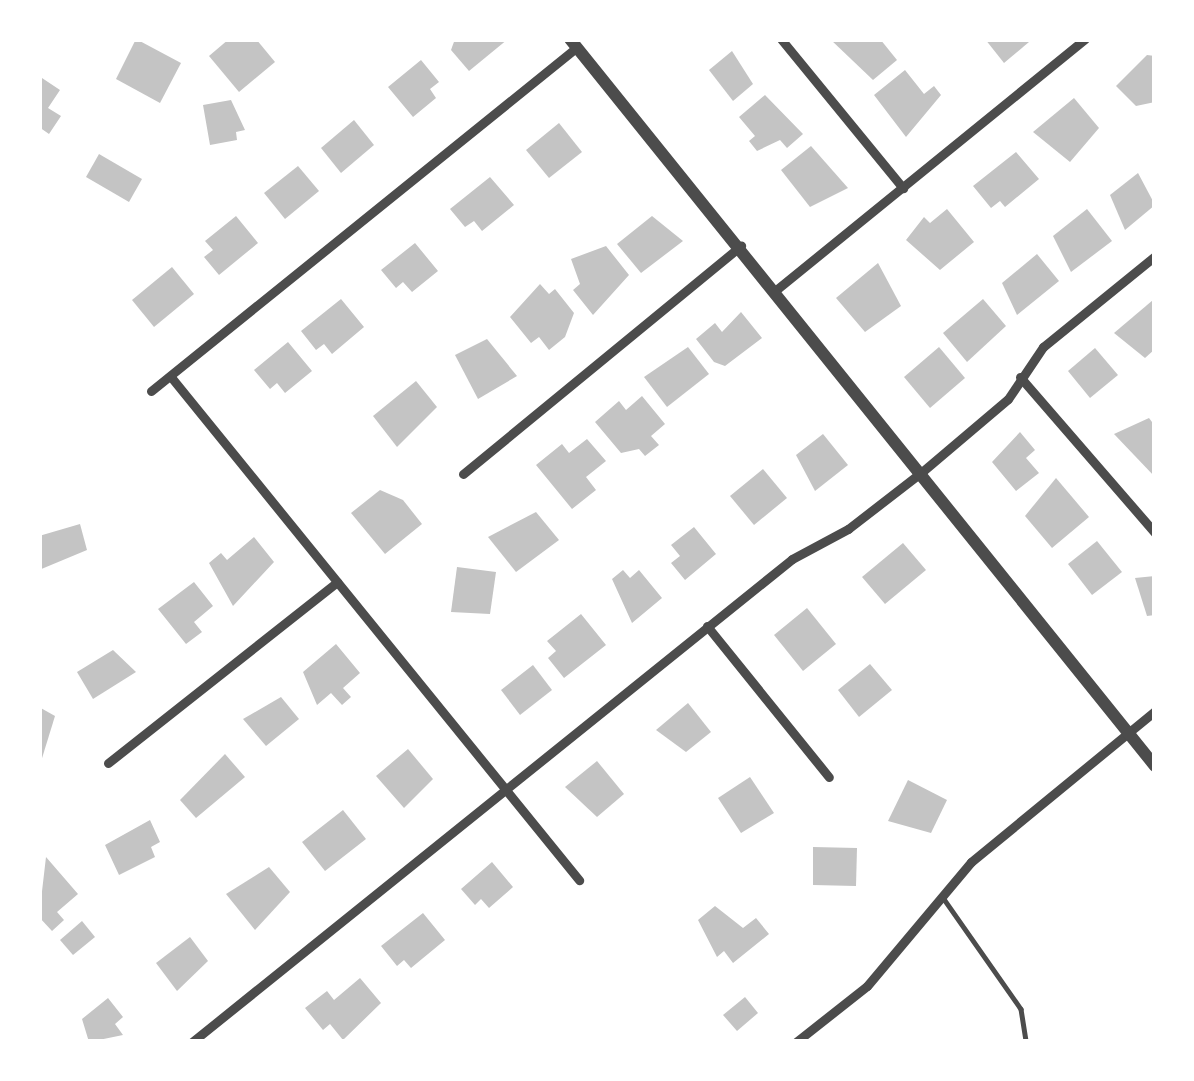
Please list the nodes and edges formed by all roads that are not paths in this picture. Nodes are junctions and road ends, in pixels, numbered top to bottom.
1 (782, 39) edge
2 (1086, 39) edge
3 (573, 43) edge
4 (903, 188) junction
5 (741, 247) junction
6 (1155, 256) edge
7 (776, 290) junction
8 (171, 377) junction
9 (1020, 377) junction
10 (151, 392) dead end
11 (922, 471) junction
12 (463, 474) dead end
13 (1155, 533) edge
14 (337, 582) junction
15 (706, 626) junction
16 (1155, 711) edge
17 (1128, 733) junction
18 (108, 763) dead end
19 (1155, 766) edge
20 (829, 777) dead end
21 (505, 789) junction
22 (579, 880) dead end
23 (941, 895) junction
24 (192, 1042) edge
25 (796, 1042) edge
26 (1026, 1042) edge

1 - 4 street
2 - 4 street
3 - 5 street
3 - 8 street
4 - 7 street
5 - 7 street
5 - 12 street
6 - 9 street
7 - 11 street
8 - 10 street
8 - 14 street
9 - 11 street
9 - 13 street
11 - 15 street
11 - 17 street
14 - 18 street
14 - 21 street
15 - 20 street
15 - 21 street
16 - 17 street
17 - 19 street
17 - 23 street
21 - 22 street
21 - 24 street
23 - 25 street
23 - 26 lane

